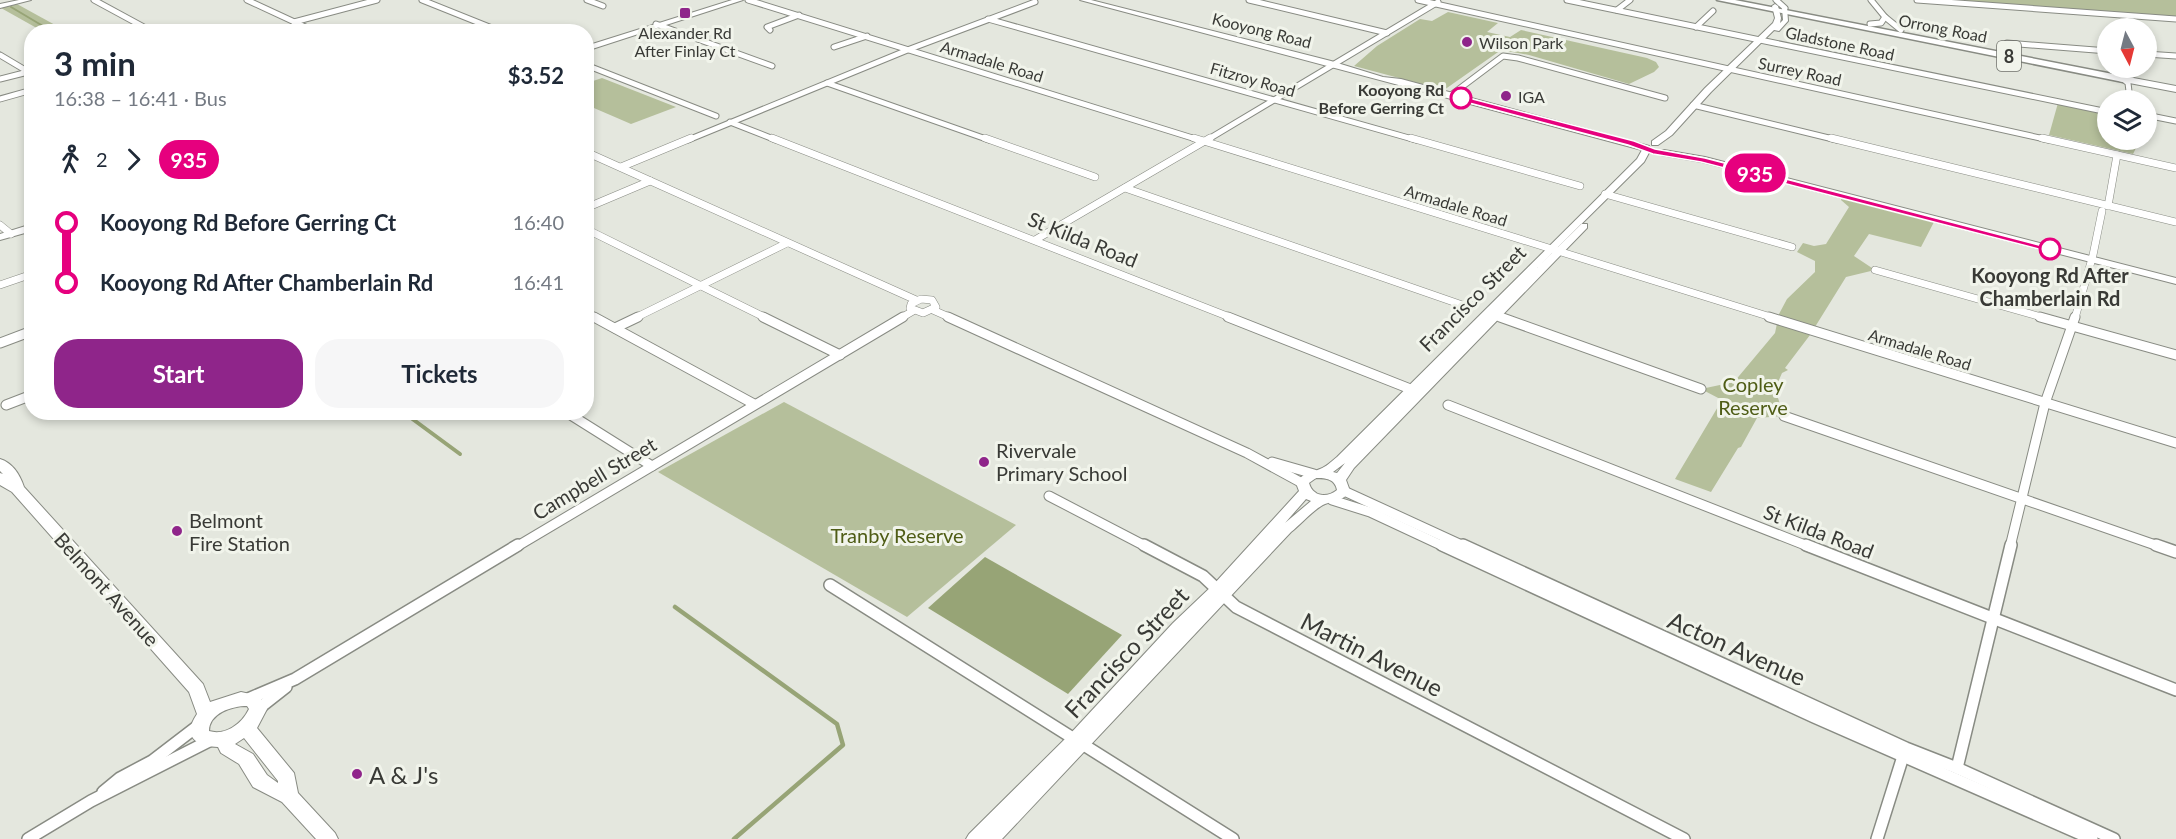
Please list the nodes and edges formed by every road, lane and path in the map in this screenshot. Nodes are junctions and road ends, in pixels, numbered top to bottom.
1 (22, 0) edge
2 (28, 0) edge
3 (94, 0) edge
4 (247, 0) edge
5 (377, 0) edge
6 (422, 0) edge
7 (586, 0) edge
8 (731, 0) edge
9 (739, 0) edge
10 (748, 0) edge
11 (1083, 0) edge
12 (1249, 0) edge
13 (1418, 0) edge
14 (1443, 0) edge
15 (1567, 0) edge
16 (1630, 0) edge
17 (1721, 0) edge
18 (1746, 0) edge
19 (1871, 0) edge
20 (1917, 0) edge
21 (759, 2) edge
22 (1035, 2) dead end
23 (1436, 4) junction
24 (0, 6) edge
25 (603, 6) dead end
26 (1779, 8) edge
27 (1617, 10) junction
28 (1713, 11) dead end
29 (799, 15) junction
30 (1885, 17) junction
31 (2176, 19) edge
32 (988, 20) junction
33 (294, 22) junction
34 (138, 24) edge
35 (298, 24) edge
36 (482, 24) edge
37 (1869, 24) junction
38 (658, 25) junction
39 (1695, 27) junction
40 (770, 30) dead end
41 (1901, 30) junction
42 (1387, 33) junction
43 (867, 36) junction
44 (1763, 41) junction
45 (2007, 44) dead end
46 (594, 45) edge
47 (834, 47) dead end
48 (910, 49) junction
49 (2097, 50) edge
50 (0, 55) edge
51 (2157, 55) edge
52 (2176, 56) edge
53 (1336, 65) junction
54 (772, 66) dead end
55 (594, 68) edge
56 (24, 69) edge
57 (1732, 70) junction
58 (2097, 72) edge
59 (2097, 72) edge
60 (24, 74) edge
61 (2126, 78) junction
62 (0, 79) edge
63 (827, 83) junction
64 (2176, 83) edge
65 (2176, 89) edge
66 (2128, 90) edge
67 (24, 92) edge
68 (1451, 95) junction
69 (1665, 98) dead end
70 (0, 99) edge
71 (1274, 100) junction
72 (1697, 106) junction
73 (2097, 110) edge
74 (716, 117) dead end
75 (2157, 117) edge
76 (2176, 121) edge
77 (730, 122) junction
78 (1206, 141) junction
79 (1649, 146) junction
80 (1666, 150) junction
81 (594, 155) edge
82 (2117, 155) junction
83 (621, 167) junction
84 (2176, 168) edge
85 (1095, 177) dead end
86 (650, 182) junction
87 (1580, 186) dead end
88 (1125, 188) junction
89 (1609, 195) junction
90 (594, 205) edge
91 (2105, 208) junction
92 (2176, 222) edge
93 (24, 228) edge
94 (4, 232) edge
95 (594, 233) edge
96 (1035, 240) junction
97 (787, 243) junction
98 (1792, 247) dead end
99 (1556, 250) junction
100 (2091, 260) junction
101 (1875, 270) dead end
102 (24, 277) edge
103 (2176, 282) edge
104 (700, 284) junction
105 (0, 285) edge
106 (916, 300) junction
107 (1468, 307) dead end
108 (933, 310) junction
109 (913, 311) junction
110 (1493, 314) junction
111 (594, 316) edge
112 (2073, 326) junction
113 (615, 328) junction
114 (24, 334) edge
115 (0, 343) edge
116 (840, 354) junction
117 (2176, 355) edge
118 (1701, 389) dead end
119 (1416, 391) junction
120 (24, 398) edge
121 (2045, 403) junction
122 (754, 404) junction
123 (6, 405) dead end
124 (1448, 405) dead end
125 (1784, 416) dead end
126 (579, 420) edge
127 (2176, 443) edge
128 (1247, 453) junction
129 (0, 463) edge
130 (652, 466) junction
131 (1318, 474) junction
132 (0, 478) edge
133 (1342, 486) junction
134 (1304, 488) junction
135 (17, 489) junction
136 (1049, 496) dead end
137 (2022, 499) junction
138 (1327, 500) junction
139 (2176, 552) edge
140 (830, 585) dead end
141 (1221, 592) junction
142 (1992, 618) junction
143 (197, 689) junction
144 (2176, 690) edge
145 (230, 701) junction
146 (253, 704) junction
147 (203, 720) junction
148 (246, 727) junction
149 (218, 739) junction
150 (1080, 741) junction
151 (1904, 752) junction
152 (1957, 768) junction
153 (289, 796) junction
154 (91, 801) junction
155 (28, 839) edge
156 (328, 839) edge
157 (975, 839) edge
158 (991, 839) edge
159 (1233, 839) edge
160 (1684, 839) edge
161 (1877, 839) edge
162 (2092, 839) edge
163 (2114, 839) edge

1 - 24 street
2 - 24 street
3 - 34 street
4 - 33 street
5 - 33 street
6 - 36 street
7 - 25 street
8 - 38 main road
9 - 38 main road
10 - 21 street, Armadale Road
11 - 53 street, Kooyong Road
12 - 42 street
13 - 23 street, Surrey Road
14 - 23 street
15 - 27 street, Gladstone Road
16 - 27 street
17 - 26 highway, Orrong Road / 8
18 - 26 highway, Orrong Road / 8
19 - 30 street
20 - 31 street
21 - 29 street, Armadale Road
22 - 32 street
23 - 42 street
23 - 57 street, Surrey Road
26 - 37 highway, Orrong Road / 8
26 - 44 street, Francisco Street
26 - 44 street, Francisco Street
26 - 58 highway, Orrong Road / 8
27 - 39 street, Gladstone Road
28 - 39 street
29 - 40 street
29 - 43 street, Armadale Road
30 - 37 street
30 - 41 street
32 - 48 street
32 - 71 street, Fitzroy Road
33 - 35 street
37 - 41 highway, Orrong Road / 8
38 - 46 main road
38 - 54 street
39 - 44 street, Gladstone Road
41 - 59 highway, Orrong Road / 8
42 - 53 street
43 - 47 street
43 - 48 street, Armadale Road
44 - 57 street, Francisco Street
44 - 73 street, Gladstone Road
45 - 49 street
48 - 63 street
48 - 78 street, Armadale Road
50 - 56 street
51 - 52 street
53 - 68 street, Kooyong Road
53 - 71 street
55 - 74 street
57 - 72 street, Francisco Street
57 - 82 street, Surrey Road
60 - 62 street
61 - 64 highway, 8
61 - 65 highway, 8
61 - 66 street
63 - 77 street
63 - 85 street
67 - 70 street
68 - 69 street
68 - 79 street, Kooyong Road
71 - 78 street
71 - 87 street, Fitzroy Road
72 - 79 street, Francisco Street
72 - 80 street, Francisco Street
72 - 91 street
75 - 76 street
77 - 83 street
77 - 96 street, St Kilda Road
78 - 88 street
78 - 99 street, Armadale Road
79 - 80 street, Kooyong Road
79 - 89 street, Francisco Street
80 - 89 street, Francisco Street
80 - 100 street
81 - 83 street
82 - 84 street, Surrey Road
82 - 91 street
83 - 86 street
86 - 90 street
86 - 97 street
88 - 96 street
88 - 107 street
89 - 98 street
89 - 99 street, Francisco Street
91 - 92 street
91 - 100 street
93 - 94 main road
95 - 104 street
96 - 119 street, St Kilda Road
97 - 104 street
97 - 106 street
99 - 110 street, Francisco Street
99 - 121 street, Armadale Road
100 - 103 street
100 - 112 street
101 - 112 street
102 - 105 street
104 - 113 street
104 - 116 street
106 - 108 street
106 - 109 street
108 - 109 street
108 - 128 street
109 - 116 street, Campbell Street
110 - 118 street
110 - 119 street, Francisco Street
111 - 113 street
112 - 117 street
112 - 121 street
113 - 122 street
114 - 115 street
116 - 122 street, Campbell Street
119 - 131 street, Francisco Street
119 - 133 street, Francisco Street
120 - 123 street
121 - 127 street, Armadale Road
121 - 137 street
122 - 130 street, Campbell Street
124 - 142 street, St Kilda Road
125 - 137 street
126 - 130 street
128 - 131 street
128 - 134 street
129 - 135 main road, Belmont Avenue
130 - 146 street, Campbell Street
131 - 133 street
131 - 134 street, Francisco Street
132 - 135 main road, Belmont Avenue
133 - 138 street, Francisco Street
133 - 151 street, Acton Avenue
134 - 138 street
134 - 141 street, Francisco Street
135 - 143 main road, Belmont Avenue
136 - 141 street, Martin Avenue
137 - 139 street
137 - 142 street
138 - 141 street, Francisco Street
138 - 151 street, Acton Avenue
140 - 150 street
141 - 150 street, Francisco Street
141 - 160 street, Martin Avenue
142 - 144 street, St Kilda Road
142 - 152 street
143 - 145 main road, Belmont Avenue
143 - 147 main road, Belmont Avenue
145 - 146 main road
145 - 147 main road
146 - 148 main road
147 - 149 main road, Belmont Avenue
147 - 154 street
148 - 149 main road
148 - 153 main road
149 - 153 main road
149 - 154 street
150 - 157 street, Francisco Street
150 - 158 street, Francisco Street
150 - 159 street
151 - 152 street, Acton Avenue
151 - 161 street
151 - 162 street, Acton Avenue
152 - 163 street, Acton Avenue
153 - 156 main road
154 - 155 street

